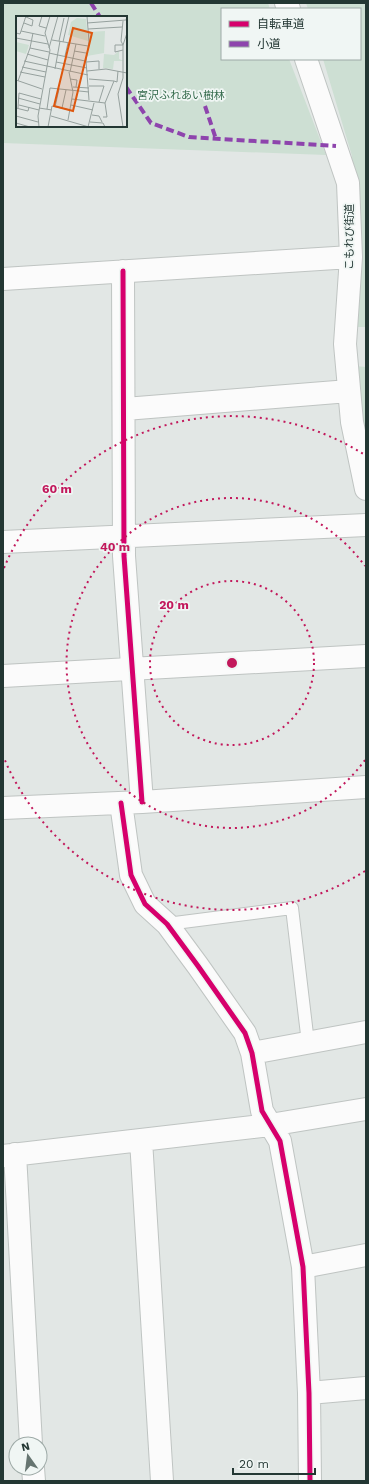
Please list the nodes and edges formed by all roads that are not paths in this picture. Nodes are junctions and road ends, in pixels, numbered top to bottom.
1 (306, 60) edge
2 (351, 257) junction
3 (123, 272) junction
4 (3, 279) edge
5 (349, 391) junction
6 (125, 409) junction
7 (366, 489) edge
8 (366, 525) edge
9 (124, 537) junction
10 (3, 542) edge
11 (366, 656) edge
12 (132, 669) junction
13 (3, 676) edge
14 (366, 787) edge
15 (142, 802) junction
16 (121, 803) junction
17 (3, 808) edge
18 (167, 924) junction
19 (366, 1032) edge
20 (308, 1043) junction
21 (252, 1053) junction
22 (366, 1109) edge
23 (270, 1125) junction
24 (141, 1140) junction
25 (9, 1155) edge
26 (366, 1255) edge
27 (303, 1267) junction
28 (366, 1388) edge
29 (309, 1393) junction
30 (30, 1436) edge
31 (162, 1481) edge
32 (310, 1481) edge

1 - 2 street, こもれび街道
2 - 3 street
2 - 5 street, こもれび街道
3 - 4 street
3 - 6 street
5 - 6 street
5 - 7 street, こもれび街道
6 - 9 street
8 - 9 street
9 - 10 street
9 - 12 street
11 - 12 street
12 - 13 street
12 - 15 street
14 - 15 street
15 - 16 street
16 - 17 street
16 - 18 street
18 - 20 lane
18 - 21 street
19 - 20 street
20 - 21 street
21 - 23 street
22 - 23 street
23 - 24 street
23 - 27 street
24 - 25 street
24 - 31 street
25 - 30 street
26 - 27 street
27 - 29 street
28 - 29 street
29 - 32 street

